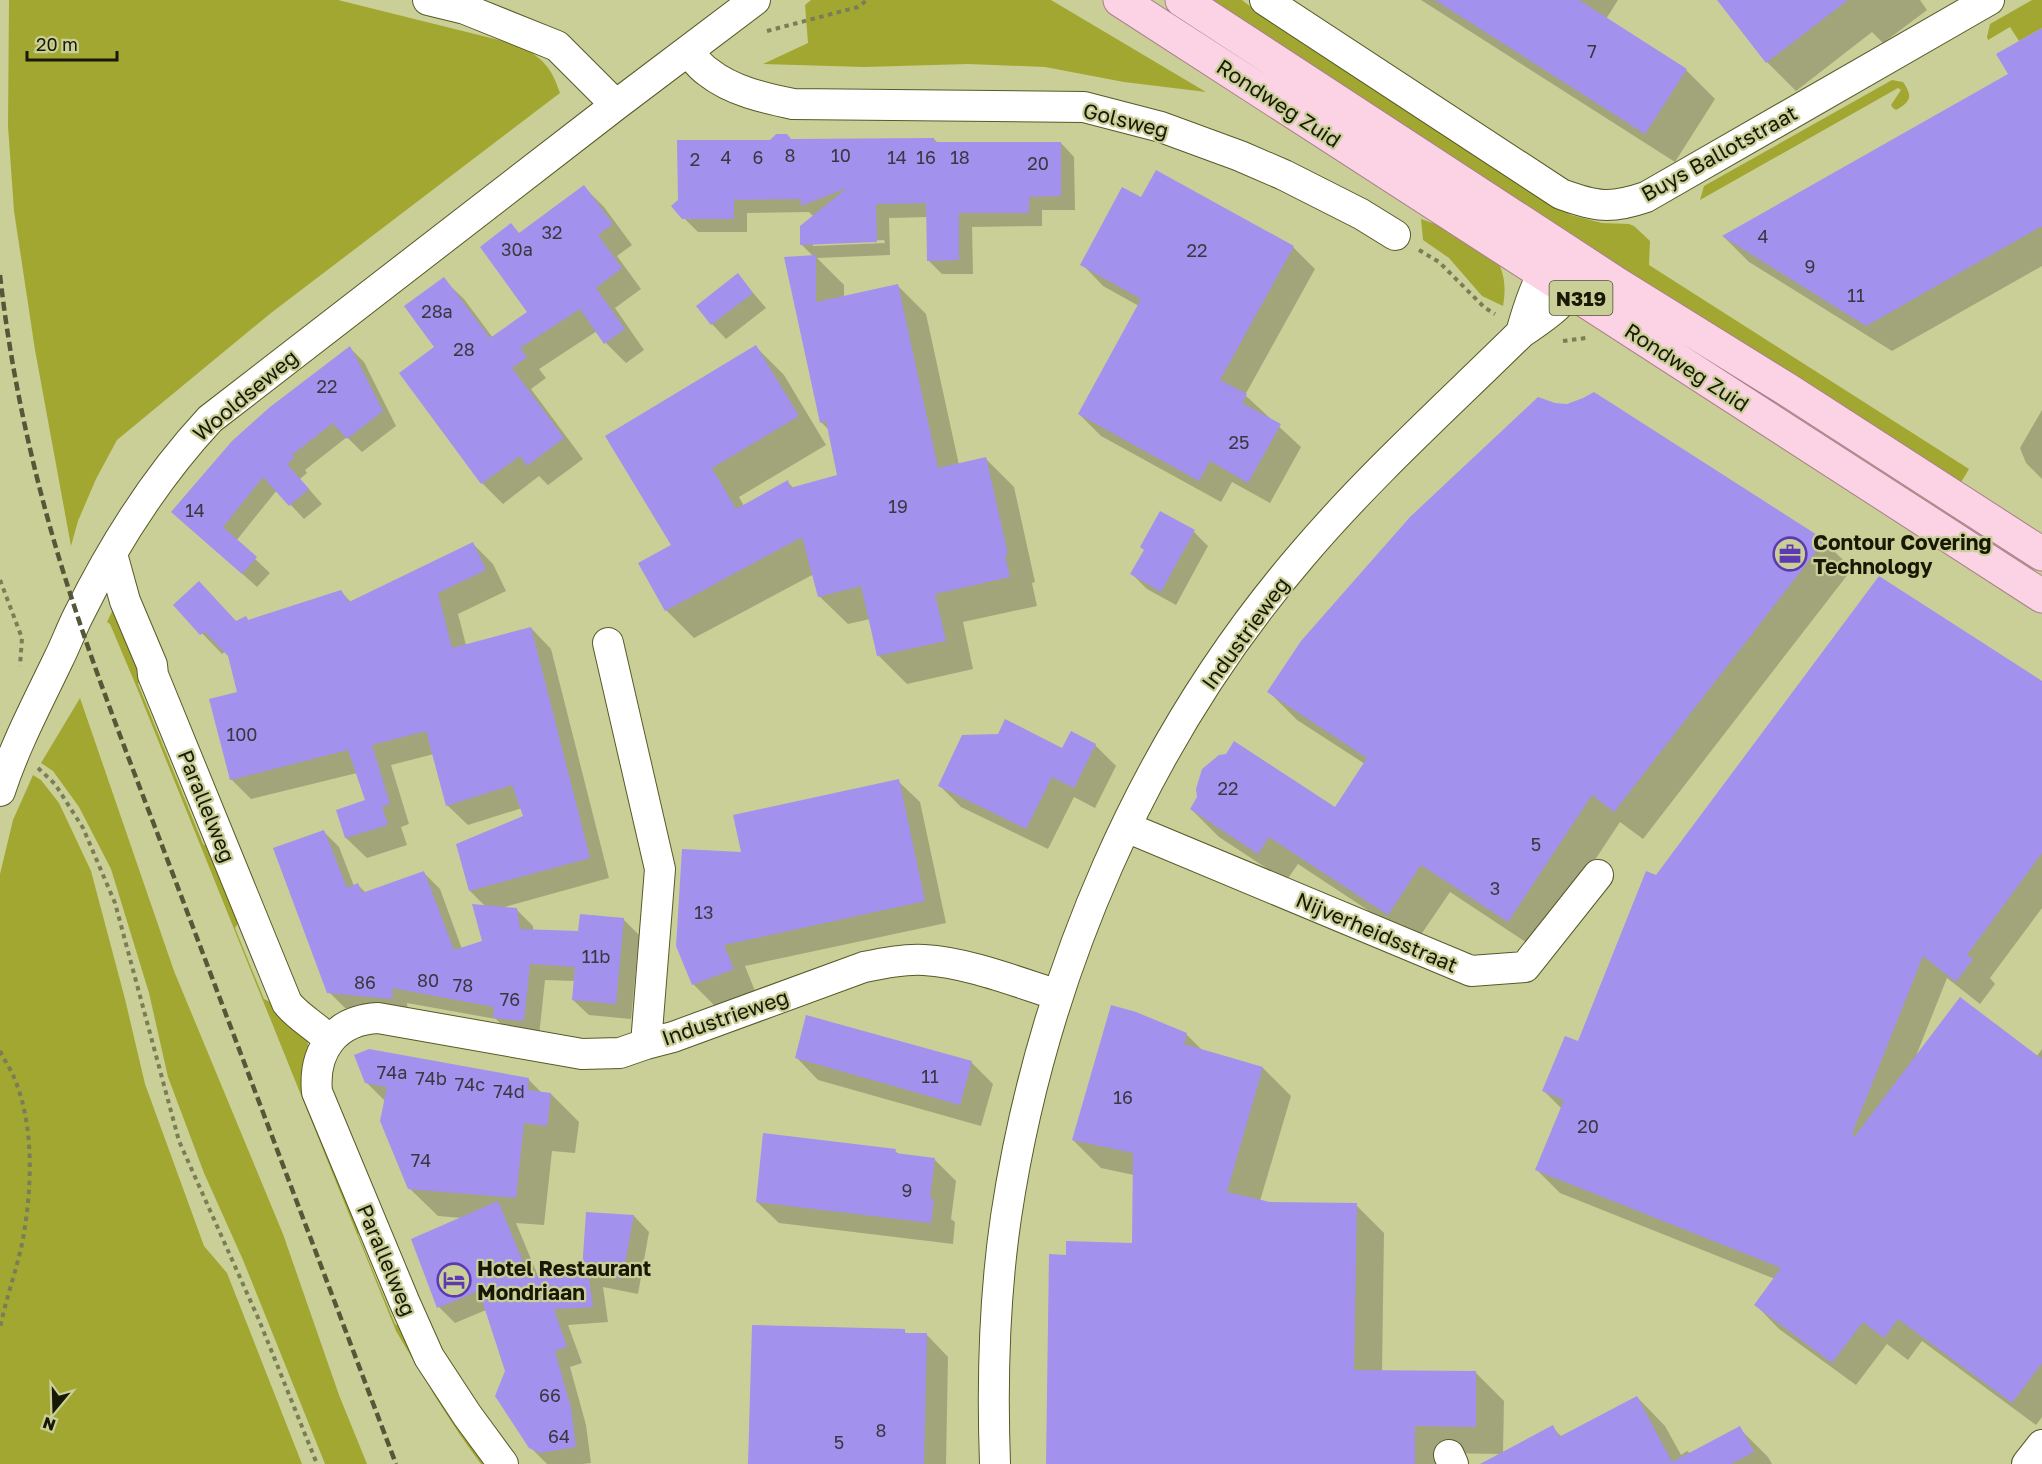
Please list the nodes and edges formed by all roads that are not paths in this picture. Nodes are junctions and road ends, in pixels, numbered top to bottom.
1 (428, 0) edge
2 (755, 0) edge
3 (1120, 0) edge
4 (1182, 0) edge
5 (1265, 0) edge
6 (1989, 0) edge
7 (688, 51) junction
8 (616, 105) junction
9 (1395, 235) road end
10 (1560, 245) junction
11 (1588, 263) junction
12 (1542, 273) junction
13 (1571, 292) junction
14 (1521, 333) junction
15 (112, 554) junction
16 (2042, 554) edge
17 (2042, 596) edge
18 (608, 643) dead end
19 (0, 791) edge
20 (1126, 827) junction
21 (1598, 875) dead end
22 (1058, 995) junction
23 (329, 1040) junction
24 (646, 1044) junction
25 (2042, 1444) edge
26 (503, 1464) edge
27 (994, 1464) edge
28 (2027, 1464) edge

1 - 8 street
2 - 7 street, Wooldseweg
3 - 12 main road, Rondweg Zuid / N319
4 - 10 main road, Rondweg Zuid / N319
5 - 6 street, Buys Ballotstraat
7 - 8 street, Wooldseweg
7 - 9 street, Golsweg
8 - 15 street, Wooldseweg
10 - 11 main road, Rondweg Zuid / N319
10 - 12 street, Industrieweg
11 - 13 street, Industrieweg
11 - 16 main road, Rondweg Zuid / N319
12 - 13 main road, Rondweg Zuid / N319
12 - 14 street, Industrieweg
13 - 14 street, Industrieweg
13 - 17 main road, Rondweg Zuid / N319
14 - 20 street, Industrieweg
15 - 19 street, Wooldseweg
15 - 23 street, Parallelweg
18 - 24 street, Industrieweg
20 - 21 street, Nijverheidsstraat
20 - 22 street, Industrieweg
22 - 24 street, Industrieweg
22 - 27 street, Industrieweg
23 - 24 street, Parallelweg
23 - 26 street, Parallelweg
25 - 28 street

